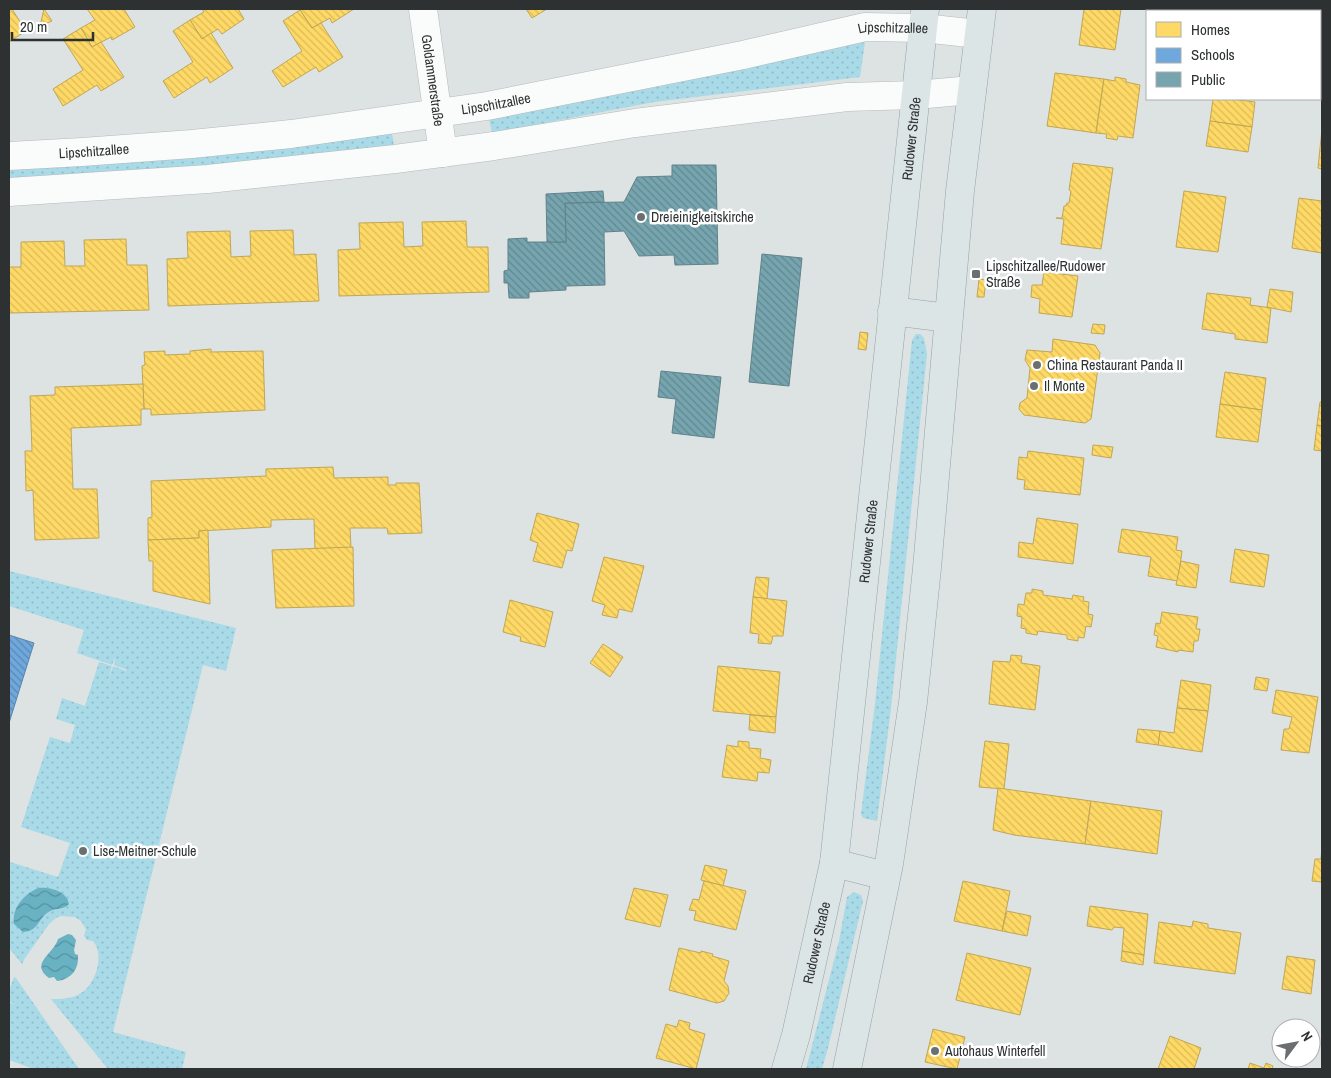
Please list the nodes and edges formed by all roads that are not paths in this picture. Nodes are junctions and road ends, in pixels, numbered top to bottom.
1 (423, 9) edge
2 (924, 18) edge
3 (980, 21) edge
4 (972, 90) junction
5 (916, 95) junction
6 (438, 113) junction
7 (443, 153) junction
8 (9, 156) edge
9 (9, 192) edge
10 (892, 311) junction
11 (948, 318) junction
12 (834, 863) junction
13 (886, 876) junction
14 (786, 1069) edge
15 (847, 1069) edge

1 - 6 street, Goldammerstraße
2 - 3 street, Lipschitzallee
2 - 5 main road, Rudower Straße
2 - 6 street, Lipschitzallee
3 - 4 main road
4 - 5 street
4 - 11 main road
5 - 7 street
5 - 10 main road, Rudower Straße
6 - 7 street, Goldammerstraße
6 - 8 street, Lipschitzallee
7 - 9 street
10 - 11 main road
10 - 12 main road, Rudower Straße
11 - 13 main road
12 - 13 main road
12 - 14 main road, Rudower Straße
13 - 15 main road

